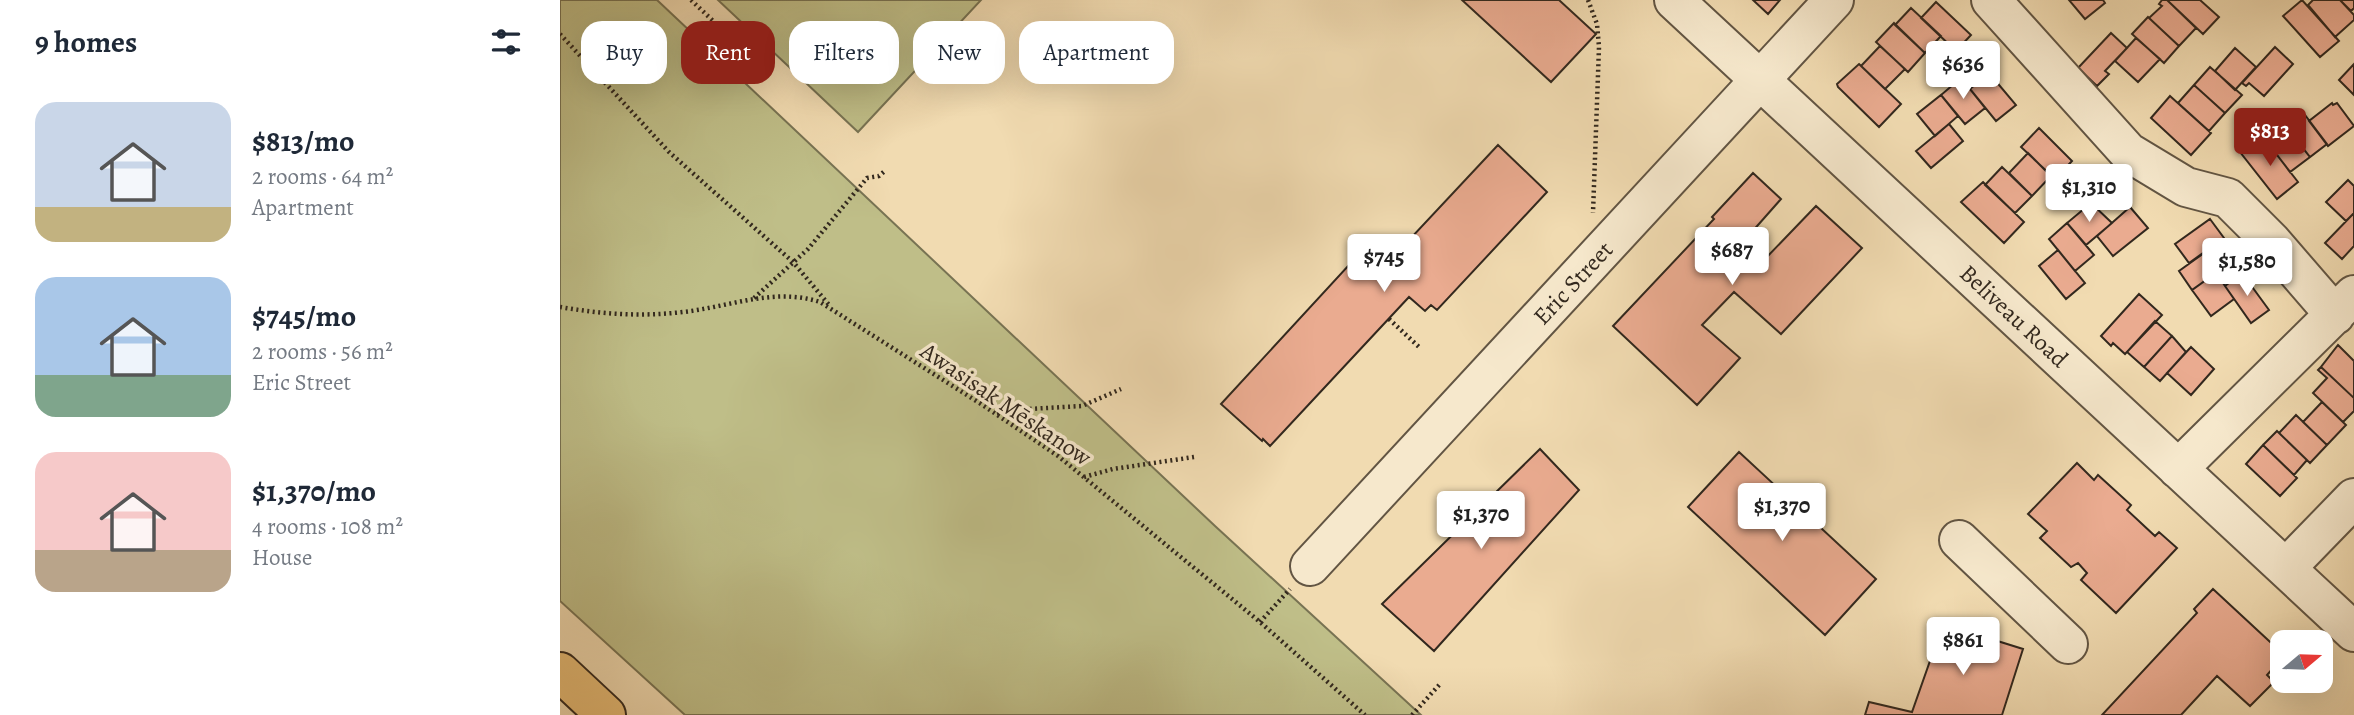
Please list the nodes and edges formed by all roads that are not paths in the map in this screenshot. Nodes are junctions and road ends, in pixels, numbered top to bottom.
1 (1674, 0) edge
2 (1834, 0) edge
3 (1991, 0) edge
4 (1761, 80) junction
5 (2344, 305) edge
6 (2178, 470) junction
7 (2354, 498) edge
8 (1959, 540) dead end
9 (1310, 566) road end
10 (2286, 568) junction
11 (2354, 632) edge
12 (2068, 644) dead end
13 (560, 672) edge
14 (606, 715) edge

1 - 4 street, Beliveau Road
2 - 4 street, Eric Street
3 - 5 street
4 - 6 street, Beliveau Road
4 - 9 street, Eric Street
5 - 6 street
6 - 10 street, Beliveau Road
7 - 10 street
8 - 12 street
10 - 11 street, Beliveau Road
13 - 14 main road

